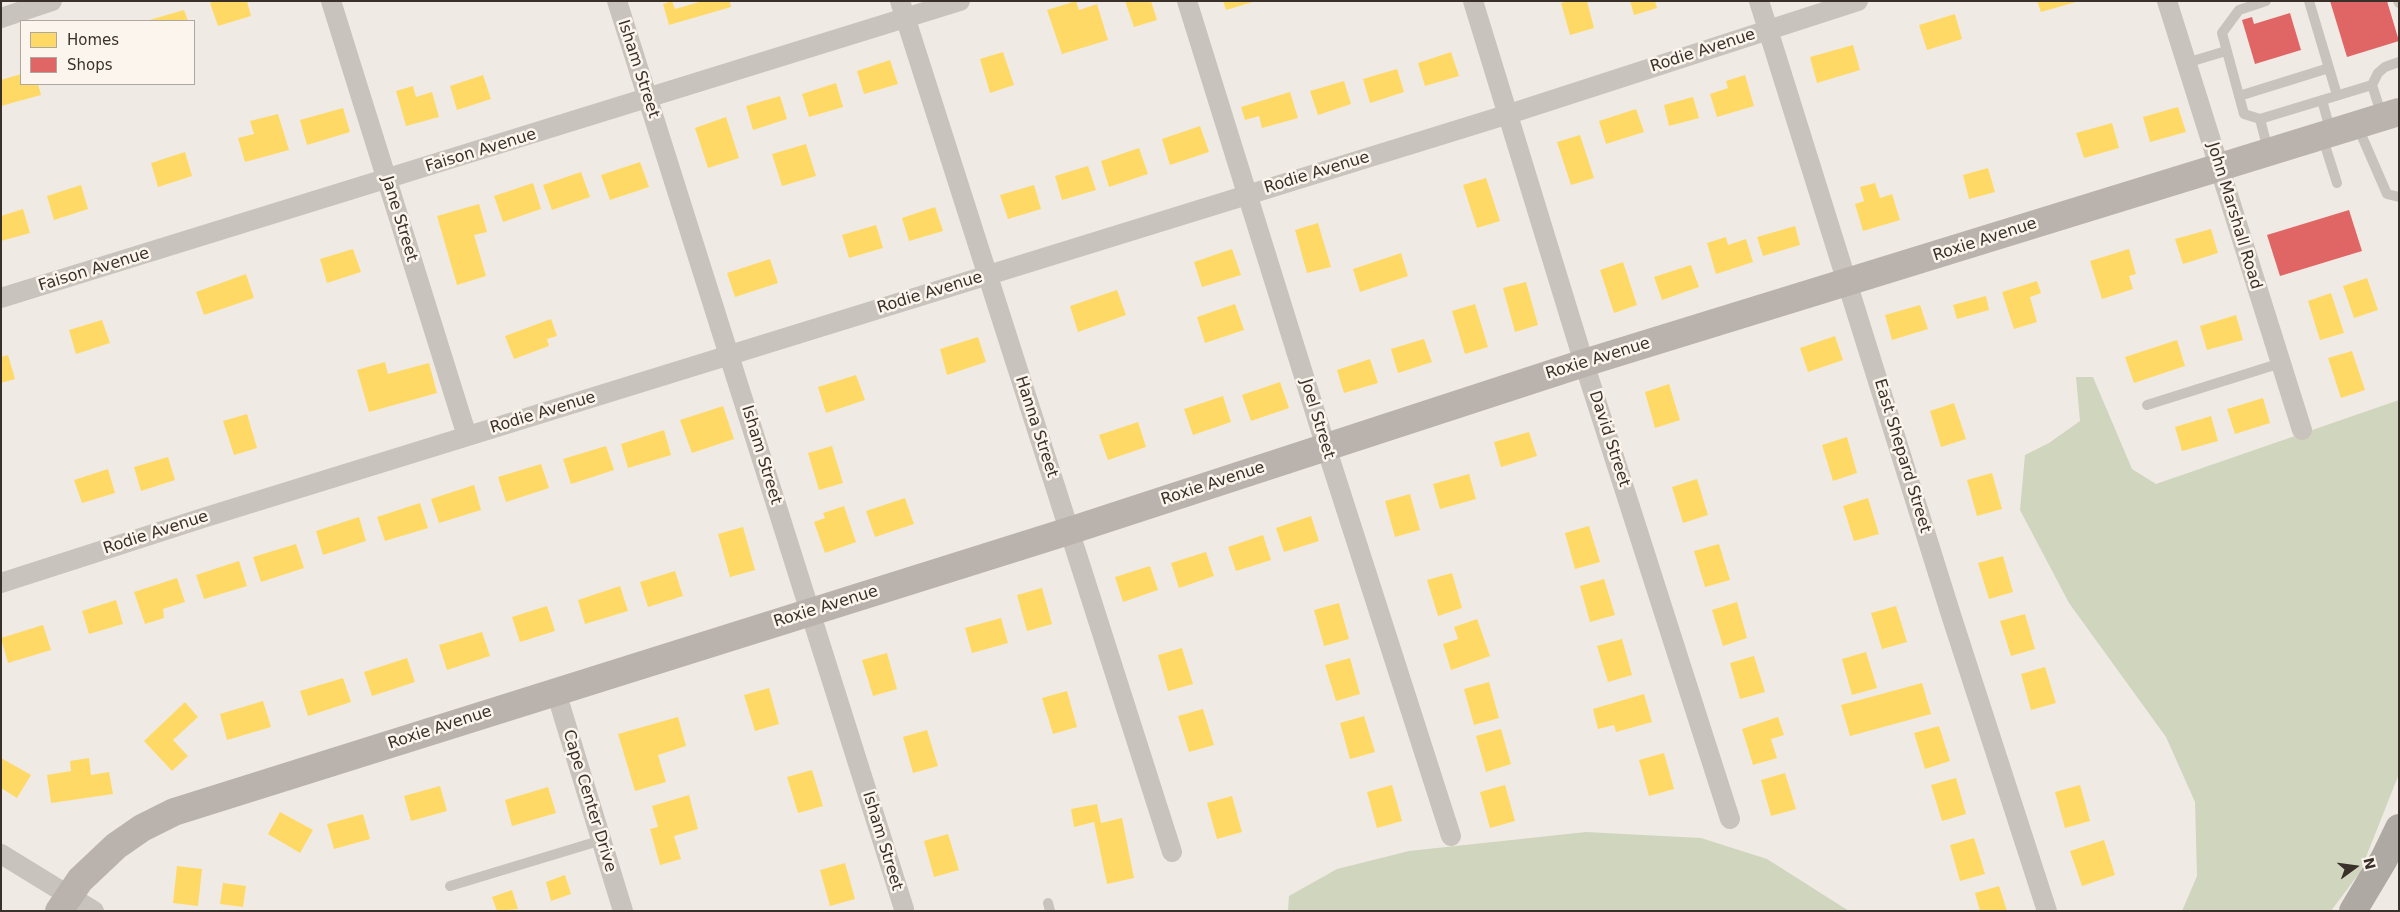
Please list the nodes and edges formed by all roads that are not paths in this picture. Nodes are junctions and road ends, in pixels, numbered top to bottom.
1 (52, 1) edge
2 (331, 1) edge
3 (616, 1) edge
4 (960, 1) edge
5 (1187, 1) edge
6 (1473, 1) edge
7 (1760, 1) edge
8 (1858, 1) edge
9 (2167, 1) edge
10 (2266, 1) edge
11 (2309, 1) edge
12 (903, 10) edge
13 (1, 18) edge
14 (1769, 30) junction
15 (2226, 52) junction
16 (2399, 62) edge
17 (2186, 63) junction
18 (2329, 68) junction
19 (2372, 85) junction
20 (2239, 96) junction
21 (2337, 96) junction
22 (648, 99) junction
23 (2322, 100) junction
24 (1509, 114) junction
25 (2379, 118) edge
26 (2260, 119) junction
27 (2327, 134) junction
28 (2268, 152) junction
29 (2219, 166) junction
30 (387, 180) junction
31 (2337, 183) dead end
32 (1247, 194) junction
33 (2399, 197) edge
34 (987, 275) junction
35 (1848, 283) junction
36 (1, 298) edge
37 (730, 355) junction
38 (2281, 362) junction
39 (1584, 363) junction
40 (2147, 405) dead end
41 (2302, 430) dead end
42 (467, 436) junction
43 (1326, 447) junction
44 (1069, 531) junction
45 (1, 583) edge
46 (810, 612) junction
47 (556, 692) junction
48 (1730, 819) dead end
49 (2399, 828) edge
50 (1451, 836) dead end
51 (602, 840) junction
52 (1172, 852) dead end
53 (1, 854) edge
54 (450, 886) dead end
55 (64, 903) edge
56 (904, 909) dead end
57 (94, 911) edge
58 (623, 911) edge
59 (2047, 911) edge
60 (2353, 911) edge

1 - 13 street
2 - 30 street, Jane Street
3 - 22 street, Isham Street
4 - 12 street, Faison Avenue
5 - 32 street, Joel Street
6 - 24 street, David Street
7 - 14 street, East Shepard Street
8 - 14 street, Rodie Avenue
9 - 17 street, John Marshall Road
10 - 15 lane
11 - 18 lane
12 - 22 street, Faison Avenue
12 - 34 street, Hanna Street
14 - 24 street, Rodie Avenue
14 - 35 street, East Shepard Street
15 - 17 lane
15 - 20 lane
16 - 19 lane
17 - 29 street, John Marshall Road
18 - 20 lane
18 - 21 lane
19 - 21 lane
19 - 25 lane
20 - 26 lane
21 - 23 lane
22 - 30 street, Faison Avenue
22 - 37 street, Isham Street
23 - 26 lane
23 - 27 lane
24 - 32 street, Rodie Avenue
24 - 39 street, David Street
25 - 27 street, Roxie Avenue
25 - 33 lane
26 - 28 lane
27 - 28 street, Roxie Avenue
27 - 31 lane
28 - 29 street, Roxie Avenue
29 - 35 street, Roxie Avenue
29 - 38 street, John Marshall Road
30 - 36 street, Faison Avenue
30 - 42 street, Jane Street
32 - 34 street, Rodie Avenue
32 - 43 street, Joel Street
34 - 37 street, Rodie Avenue
34 - 44 street, Hanna Street
35 - 39 street, Roxie Avenue
35 - 59 street, East Shepard Street
37 - 42 street, Rodie Avenue
37 - 46 street, Isham Street
38 - 40 lane
38 - 41 street, John Marshall Road
39 - 43 street, Roxie Avenue
39 - 48 street, David Street
42 - 45 street, Rodie Avenue
43 - 44 street, Roxie Avenue
43 - 50 street, Joel Street
44 - 46 street, Roxie Avenue
44 - 52 street, Hanna Street
46 - 47 street, Roxie Avenue
46 - 56 street, Isham Street
47 - 51 street, Cape Center Drive
47 - 55 street, Roxie Avenue
49 - 60 highway
51 - 54 lane
51 - 58 street, Cape Center Drive
53 - 55 street
55 - 57 street

